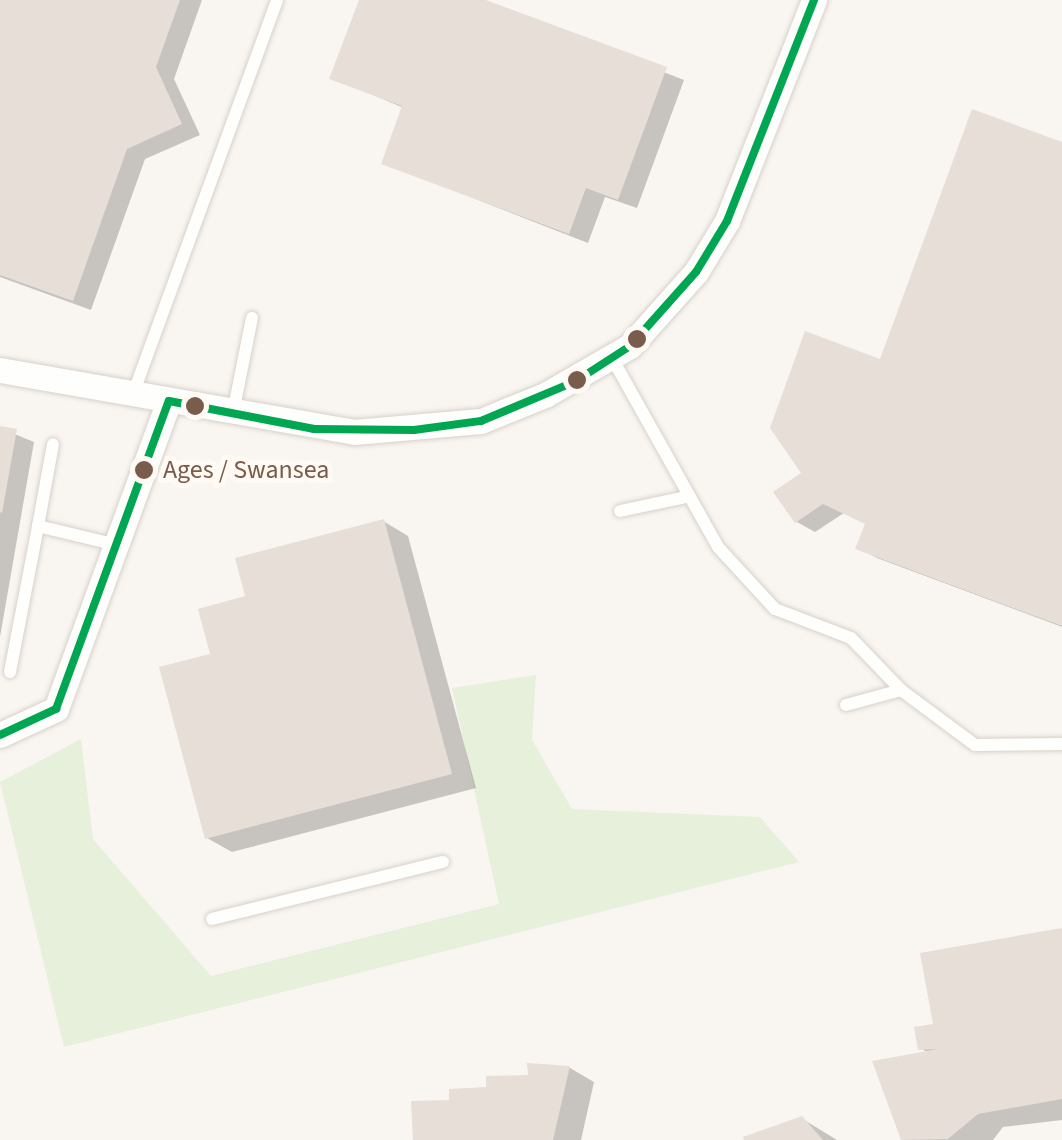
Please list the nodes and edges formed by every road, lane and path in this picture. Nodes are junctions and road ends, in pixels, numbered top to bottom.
1 (277, 0) edge
2 (814, 0) edge
3 (252, 318) dead end
4 (612, 358) junction
5 (0, 370) edge
6 (133, 394) junction
7 (169, 401) junction
8 (233, 413) junction
9 (53, 444) dead end
10 (686, 497) junction
11 (620, 511) dead end
12 (38, 526) junction
13 (118, 545) junction
14 (10, 672) dead end
15 (901, 690) junction
16 (846, 706) dead end
17 (0, 735) edge
18 (1062, 744) edge
19 (443, 862) dead end
20 (212, 919) dead end

1 - 6 lane
2 - 4 street
3 - 8 lane
4 - 8 street
4 - 10 lane
5 - 6 street
6 - 7 street
7 - 8 street
7 - 13 street
9 - 12 lane
10 - 11 lane
10 - 15 lane
12 - 13 lane
12 - 14 lane
13 - 17 street
15 - 16 lane
15 - 18 lane
19 - 20 lane

